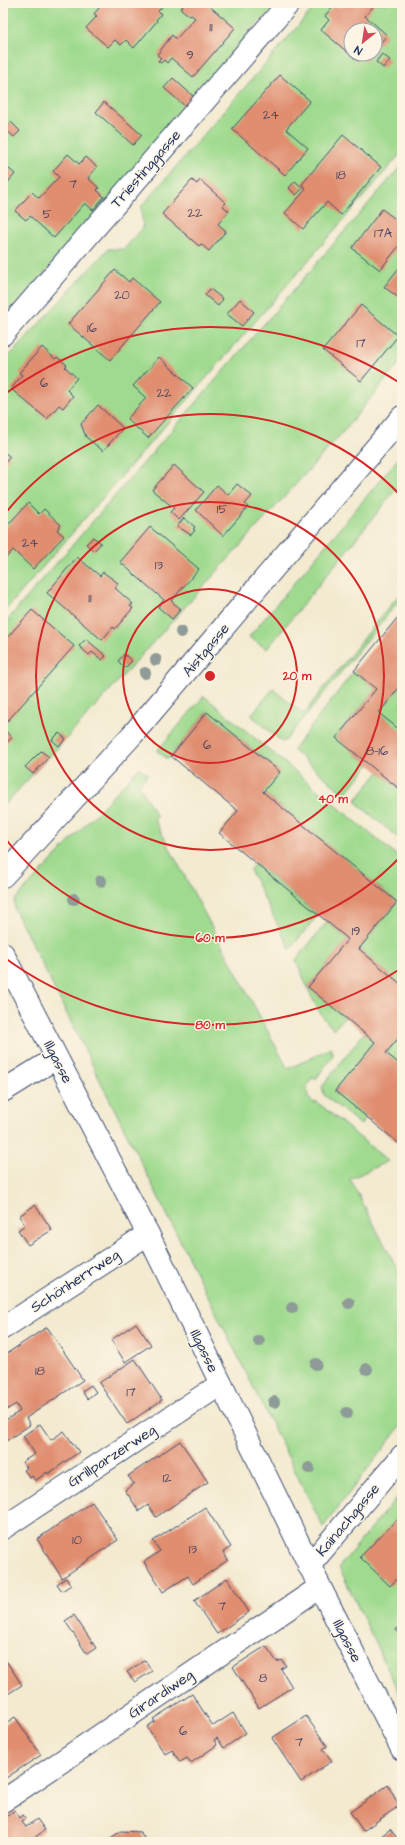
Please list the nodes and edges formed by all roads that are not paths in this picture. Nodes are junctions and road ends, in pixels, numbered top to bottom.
1 (289, 3) edge
2 (3, 334) edge
3 (402, 417) edge
4 (3, 876) edge
5 (3, 954) edge
6 (56, 1058) junction
7 (3, 1091) edge
8 (148, 1234) junction
9 (3, 1328) edge
10 (221, 1384) junction
11 (402, 1456) edge
12 (3, 1528) edge
13 (310, 1566) junction
14 (320, 1588) junction
15 (402, 1749) edge
16 (3, 1801) edge

1 - 2 street, Triestinggasse
3 - 4 street, Aistgasse
5 - 6 street, Illgasse
6 - 7 street
6 - 8 street, Illgasse
8 - 9 street, Schönherrweg
8 - 10 street, Illgasse
10 - 12 street, Grillparzerweg
10 - 13 street, Illgasse
11 - 13 street, Kainachgasse
13 - 14 street, Illgasse
14 - 15 street, Illgasse
14 - 16 street, Girardiweg

